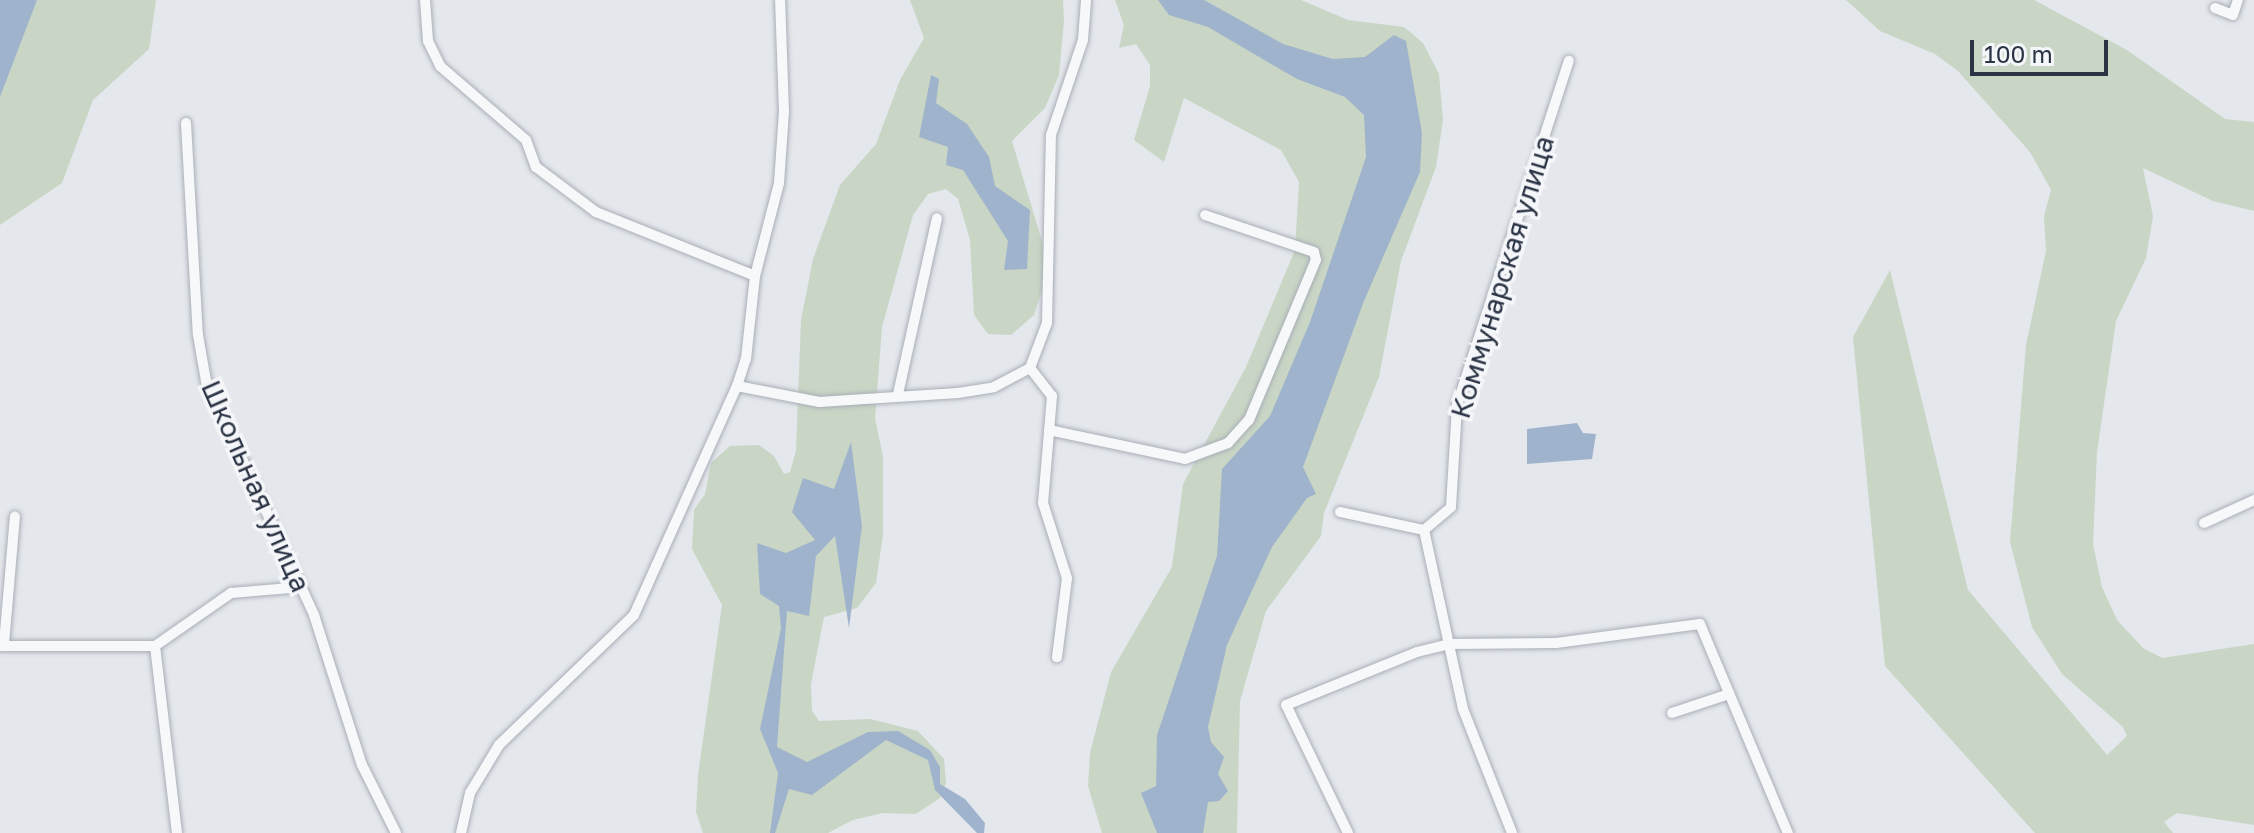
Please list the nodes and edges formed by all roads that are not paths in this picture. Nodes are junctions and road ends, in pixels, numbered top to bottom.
1 (425, 0) edge
2 (780, 0) edge
3 (1086, 0) edge
4 (2238, 0) edge
5 (2215, 8) dead end
6 (1569, 61) dead end
7 (186, 123) dead end
8 (1205, 215) dead end
9 (937, 218) dead end
10 (755, 276) junction
11 (1030, 368) junction
12 (737, 386) junction
13 (898, 394) junction
14 (1049, 430) junction
15 (2254, 500) edge
16 (1340, 512) dead end
17 (15, 516) dead end
18 (2204, 523) dead end
19 (1424, 530) junction
20 (302, 587) junction
21 (1450, 644) junction
22 (2, 645) edge
23 (155, 646) junction
24 (1057, 657) dead end
25 (1729, 694) junction
26 (1672, 713) dead end
27 (177, 833) edge
28 (396, 833) edge
29 (461, 833) edge
30 (1348, 833) edge
31 (1512, 833) edge
32 (1788, 833) edge

1 - 10 street
2 - 10 street
3 - 11 street
4 - 5 street
6 - 19 street, Коммунарская улица
7 - 20 street, Школьная улица
8 - 14 street
9 - 13 street
10 - 12 street
11 - 13 street
11 - 14 street
12 - 13 street
12 - 29 street
14 - 24 street
15 - 18 street
16 - 19 street
17 - 22 street
19 - 21 street
20 - 23 street
20 - 28 street, Школьная улица
21 - 25 street
21 - 30 street
21 - 31 street
22 - 23 street
23 - 27 street
25 - 26 street
25 - 32 street

